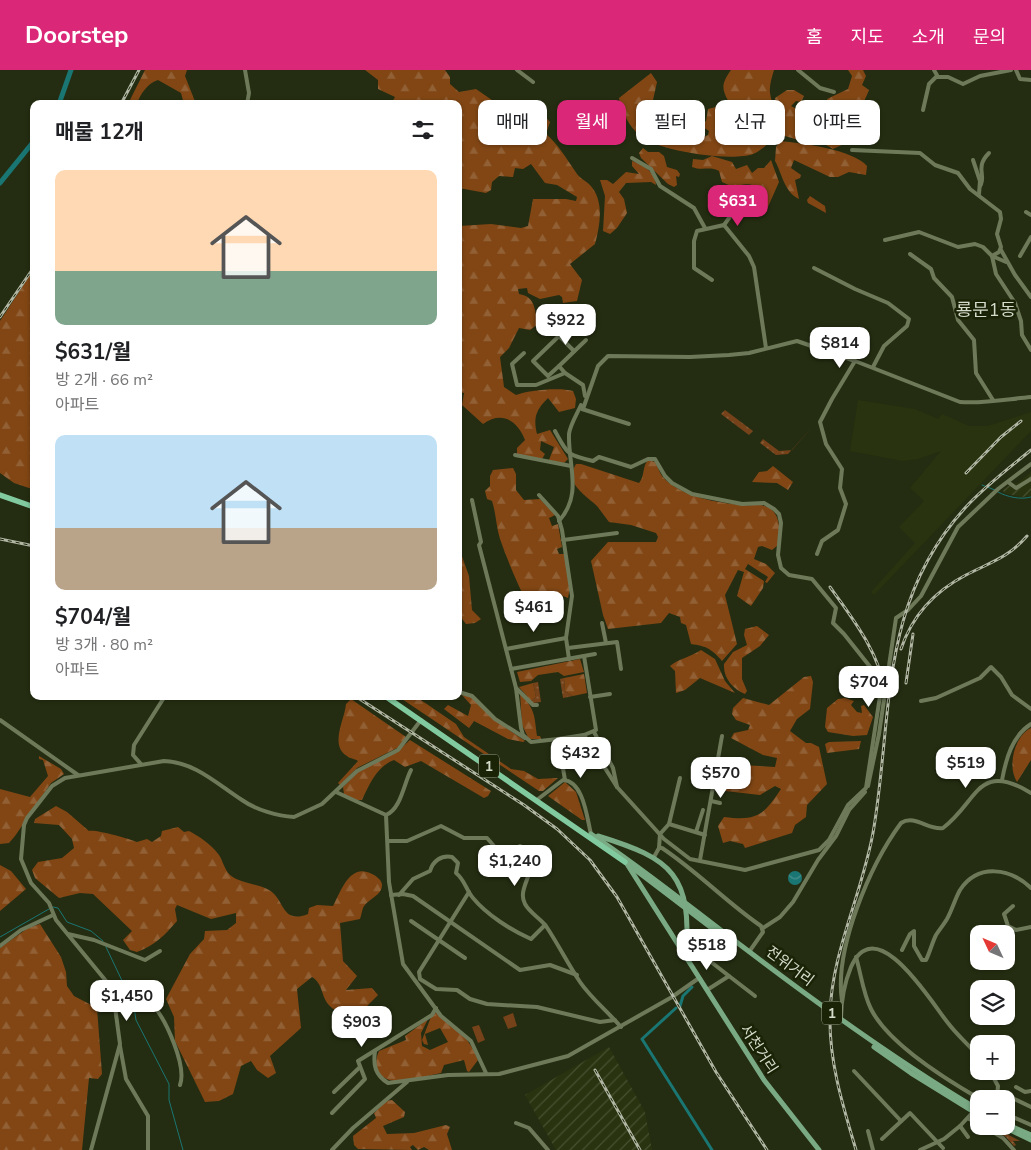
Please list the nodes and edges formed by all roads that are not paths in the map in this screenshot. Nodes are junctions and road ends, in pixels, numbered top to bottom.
1 (245, 70) edge
2 (517, 70) edge
3 (798, 70) edge
4 (934, 70) edge
5 (1010, 70) edge
6 (1016, 70) edge
7 (938, 77) junction
8 (1031, 80) edge
9 (533, 82) dead end
10 (834, 92) dead end
11 (248, 100) edge
12 (923, 110) dead end
13 (852, 150) dead end
14 (989, 153) dead end
15 (632, 158) dead end
16 (973, 160) dead end
17 (980, 186) junction
18 (979, 194) junction
19 (742, 200) dead end
20 (1026, 212) dead end
21 (1031, 215) edge
22 (724, 225) junction
23 (705, 228) junction
24 (1031, 237) edge
25 (885, 240) dead end
26 (1001, 250) junction
27 (910, 254) dead end
28 (992, 256) junction
29 (1020, 256) dead end
30 (1008, 263) junction
31 (814, 268) dead end
32 (712, 280) dead end
33 (1031, 297) edge
34 (586, 340) dead end
35 (766, 348) junction
36 (1031, 350) edge
37 (574, 351) junction
38 (524, 353) dead end
39 (855, 361) junction
40 (558, 366) junction
41 (873, 367) junction
42 (566, 373) junction
43 (1031, 397) edge
44 (993, 400) junction
45 (581, 409) junction
46 (629, 424) dead end
47 (555, 432) dead end
48 (514, 455) dead end
49 (572, 456) junction
50 (1031, 464) edge
51 (570, 466) junction
52 (1031, 479) edge
53 (1008, 482) junction
54 (539, 495) dead end
55 (0, 496) edge
56 (472, 500) dead end
57 (30, 507) edge
58 (559, 521) junction
59 (617, 533) dead end
60 (563, 540) junction
61 (817, 554) dead end
62 (602, 623) dead end
63 (566, 638) junction
64 (606, 643) junction
65 (568, 648) junction
66 (506, 649) junction
67 (595, 654) dead end
68 (584, 656) junction
69 (570, 659) junction
70 (621, 669) dead end
71 (511, 670) junction
72 (516, 688) junction
73 (462, 693) edge
74 (610, 694) dead end
75 (590, 697) junction
76 (163, 700) edge
77 (393, 700) edge
78 (921, 701) dead end
79 (537, 705) dead end
80 (1031, 709) edge
81 (0, 720) edge
82 (421, 721) junction
83 (1031, 724) edge
84 (594, 732) junction
85 (584, 735) junction
86 (722, 736) dead end
87 (527, 739) junction
88 (558, 739) junction
89 (141, 764) junction
90 (411, 770) dead end
91 (78, 775) junction
92 (680, 778) dead end
93 (565, 780) junction
94 (1002, 780) junction
95 (617, 787) junction
96 (336, 792) junction
97 (1031, 793) edge
98 (538, 799) junction
99 (712, 801) junction
100 (720, 803) dead end
101 (703, 810) dead end
102 (386, 815) junction
103 (669, 824) junction
104 (696, 832) junction
105 (591, 834) junction
106 (660, 834) junction
107 (705, 835) junction
108 (388, 842) junction
109 (659, 848) junction
110 (819, 850) junction
111 (823, 853) junction
112 (654, 857) junction
113 (700, 860) junction
114 (626, 862) junction
115 (1031, 888) edge
116 (469, 892) junction
117 (399, 894) junction
118 (391, 895) junction
119 (677, 899) junction
120 (1013, 906) dead end
121 (692, 910) junction
122 (53, 915) junction
123 (411, 921) dead end
124 (450, 921) junction
125 (545, 926) junction
126 (1031, 927) edge
127 (763, 928) junction
128 (68, 934) junction
129 (439, 940) junction
130 (0, 946) edge
131 (902, 950) dead end
132 (160, 951) dead end
133 (749, 952) junction
134 (706, 955) dead end
135 (686, 957) junction
136 (856, 957) junction
137 (465, 958) dead end
138 (577, 975) junction
139 (729, 976) junction
140 (699, 978) junction
141 (107, 983) junction
142 (707, 990) junction
143 (755, 996) dead end
144 (842, 1001) junction
145 (436, 1008) junction
146 (614, 1020) junction
147 (841, 1020) junction
148 (621, 1027) junction
149 (120, 1044) junction
150 (970, 1047) edge
151 (375, 1052) junction
152 (360, 1067) junction
153 (854, 1071) dead end
154 (486, 1073) junction
155 (407, 1082) junction
156 (180, 1085) dead end
157 (1016, 1087) dead end
158 (1031, 1091) edge
159 (334, 1092) dead end
160 (970, 1093) edge
161 (1015, 1100) edge
162 (970, 1107) edge
163 (970, 1108) edge
164 (1031, 1108) edge
165 (332, 1114) dead end
166 (968, 1118) edge
167 (1015, 1118) edge
168 (900, 1121) junction
169 (516, 1123) dead end
170 (1031, 1125) edge
171 (960, 1126) junction
172 (1015, 1128) edge
173 (868, 1131) dead end
174 (1015, 1132) edge
175 (999, 1135) edge
176 (1031, 1135) edge
177 (968, 1137) dead end
178 (882, 1139) dead end
179 (1031, 1140) edge
180 (939, 1142) junction
181 (943, 1148) dead end
182 (91, 1150) edge
183 (148, 1150) edge
184 (332, 1150) edge
185 (548, 1150) edge
186 (818, 1150) edge
187 (873, 1150) edge
188 (920, 1150) edge
189 (1014, 1150) edge

1 - 11 street
2 - 9 street
3 - 10 street
4 - 7 street
5 - 7 street
6 - 8 street
7 - 12 street
13 - 18 street
14 - 17 street
15 - 23 street
16 - 17 street
17 - 18 street
18 - 26 street
19 - 22 street
20 - 21 street
22 - 23 street
22 - 35 street
23 - 32 street
24 - 29 street
25 - 28 street
26 - 28 street
26 - 30 street
27 - 44 street
28 - 30 street
28 - 36 street
30 - 33 street
31 - 41 street
34 - 37 street
35 - 39 street
35 - 45 street
37 - 40 street
37 - 40 street
38 - 42 street
39 - 41 street
39 - 61 street
40 - 42 street
41 - 44 street
42 - 45 street
43 - 44 street
45 - 46 street
45 - 49 street
47 - 49 street
48 - 51 street
49 - 51 street
49 - 110 street
50 - 53 street
51 - 58 street
52 - 53 street
53 - 111 street
54 - 58 street
55 - 57 highway
56 - 66 street
58 - 60 street
59 - 60 street
60 - 63 street
62 - 64 street
63 - 65 street
63 - 66 street
64 - 65 street
64 - 70 street
65 - 69 street
66 - 71 street
67 - 68 street
68 - 69 street
68 - 75 street
69 - 71 street
71 - 72 street
72 - 79 street
72 - 87 street
73 - 87 street
74 - 75 street
75 - 84 street
76 - 89 street
77 - 82 highway, 1
78 - 80 street
81 - 91 street
82 - 96 street
82 - 98 highway, 1
82 - 114 highway, 1
83 - 94 street
84 - 85 street
84 - 95 street
85 - 88 street
85 - 95 street
86 - 99 street
87 - 88 street
88 - 93 street
89 - 91 street
89 - 96 street
90 - 102 street
91 - 122 street
92 - 103 street
93 - 98 street
93 - 105 street
94 - 97 street
94 - 144 street
95 - 106 street
96 - 102 street
98 - 105 highway, 1
99 - 100 street
99 - 107 street
101 - 104 street
102 - 108 street
103 - 104 street
103 - 106 street
104 - 107 street
105 - 112 main road
105 - 119 main road, 전위거리 / 1
106 - 109 street
106 - 113 street
107 - 113 street
108 - 118 street
108 - 125 street
109 - 112 street
109 - 127 street
110 - 111 street
110 - 113 street
111 - 127 street
112 - 135 main road
114 - 119 main road, 전위거리 / 1
114 - 135 main road, 서천거리
115 - 131 street
116 - 117 street
116 - 124 street
116 - 125 street
117 - 118 street
117 - 124 street
118 - 145 street
119 - 121 main road, 전위거리 / 1
120 - 126 street
121 - 133 main road, 전위거리 / 1
121 - 163 main road, 전위거리 / 1
122 - 128 street
122 - 130 street
123 - 129 street
124 - 129 street
124 - 138 street
125 - 138 street
127 - 133 street
128 - 132 street
128 - 141 street
129 - 137 street
129 - 146 street
133 - 147 main road, 전위거리 / 1
134 - 139 street
135 - 140 main road, 서천거리
136 - 144 street
136 - 150 street
136 - 160 street
138 - 146 street
139 - 142 street
139 - 143 street
140 - 142 main road, 서천거리
140 - 148 street
141 - 149 street
141 - 156 street
142 - 186 main road, 서천거리
144 - 147 street
145 - 151 street
145 - 154 street
146 - 148 street
147 - 162 main road, 전위거리 / 1
148 - 154 street
149 - 182 street
149 - 183 street
151 - 152 street
151 - 155 street
152 - 159 street
152 - 165 street
153 - 168 street
154 - 155 street
155 - 184 street
157 - 158 street
161 - 164 street
166 - 171 street
167 - 170 street
168 - 178 street
168 - 180 street
169 - 185 street
171 - 177 street
171 - 180 street
172 - 176 main road
173 - 187 street
174 - 179 main road
175 - 189 street
180 - 181 street
180 - 188 street

